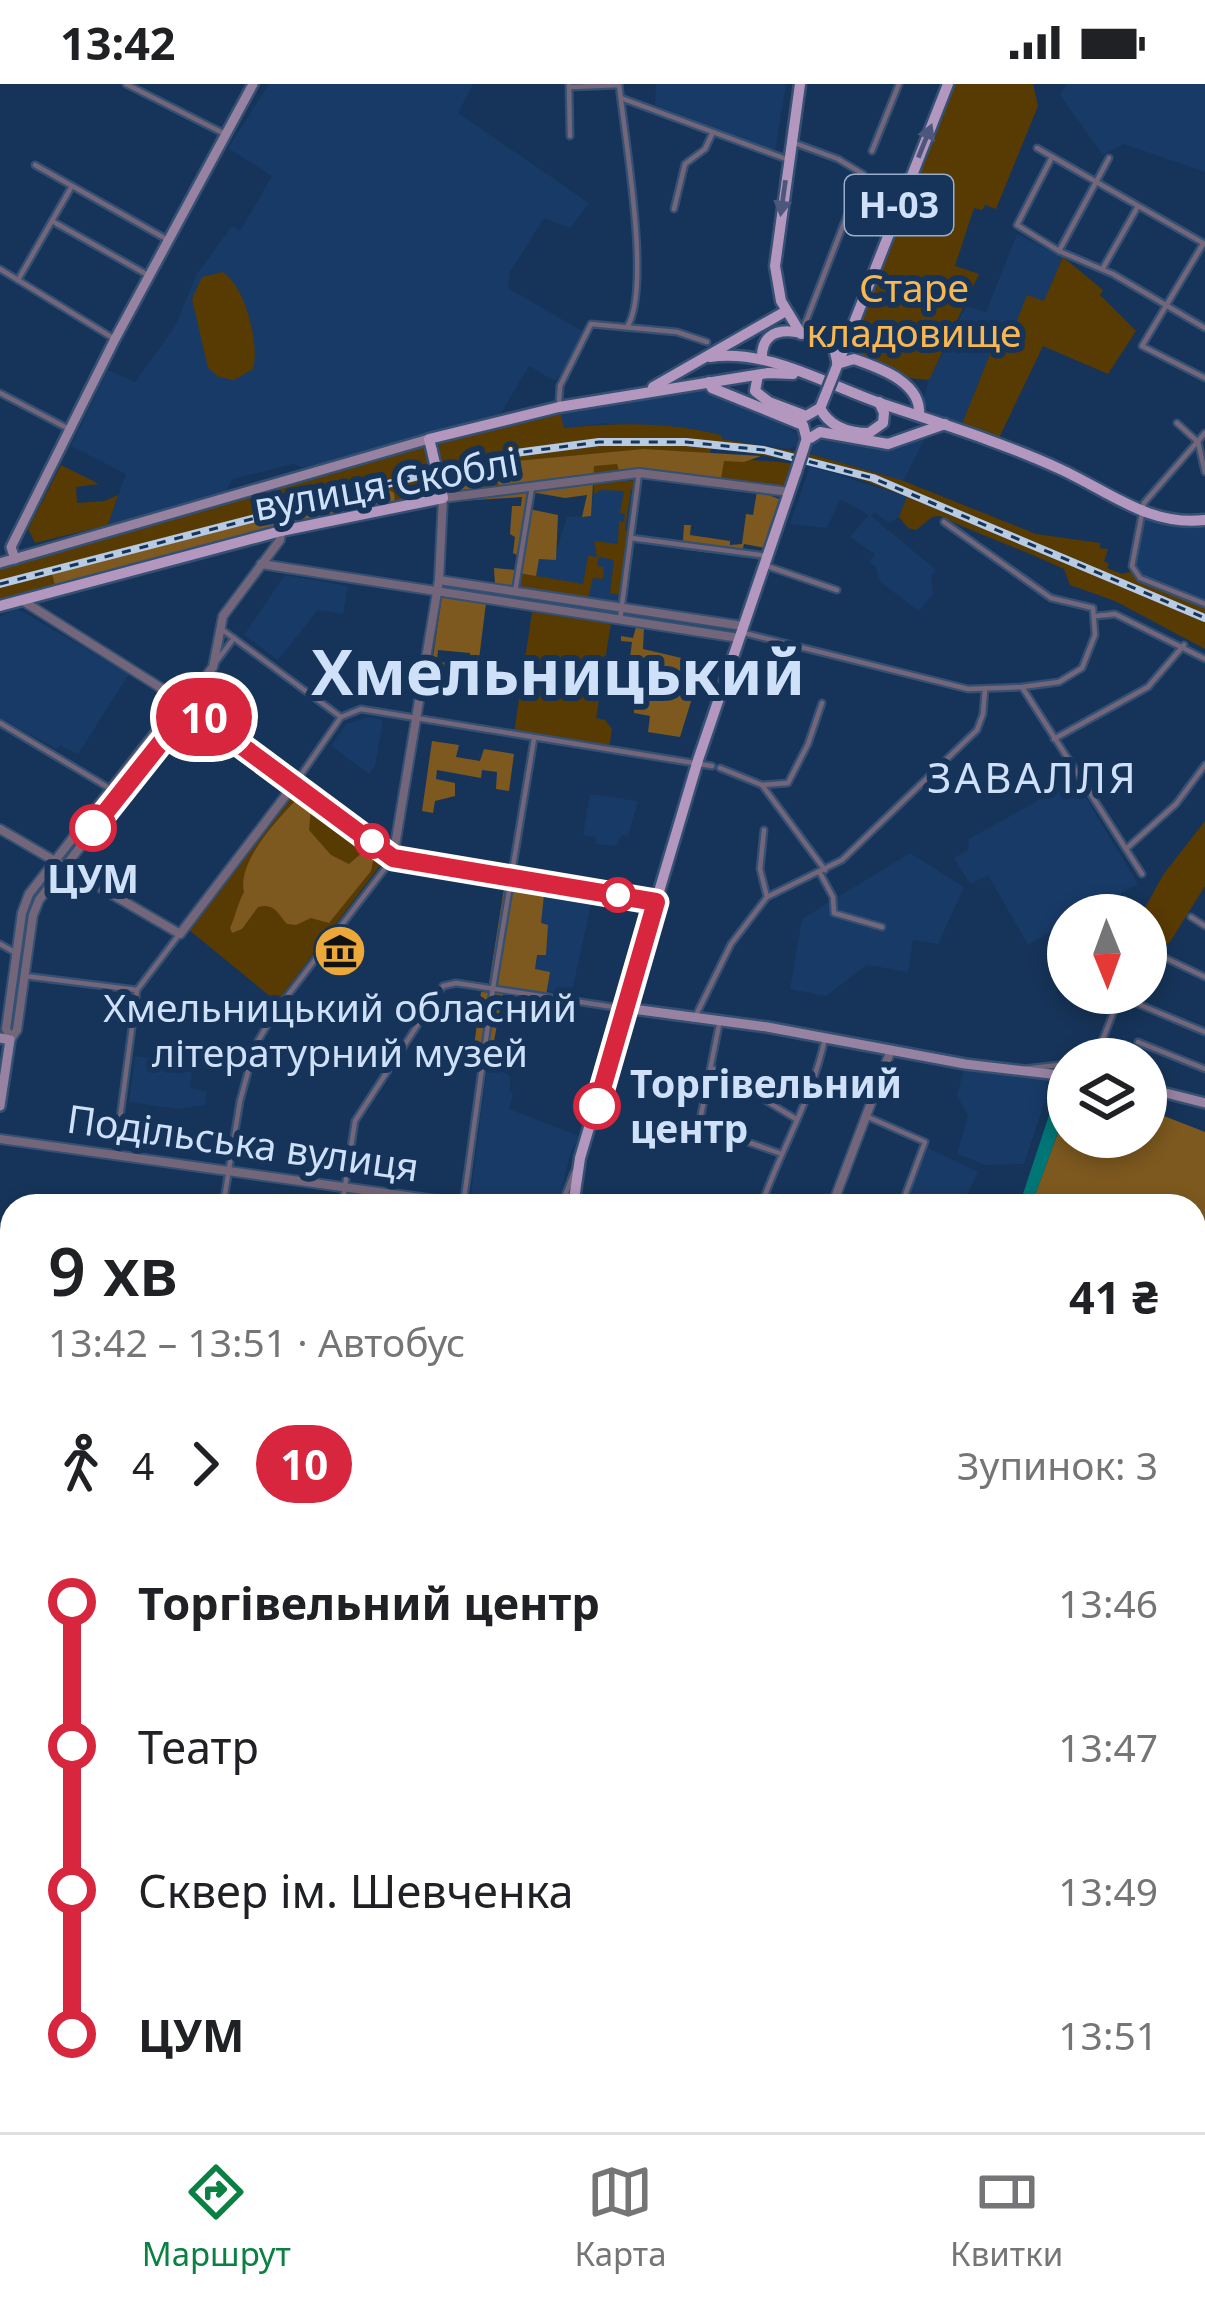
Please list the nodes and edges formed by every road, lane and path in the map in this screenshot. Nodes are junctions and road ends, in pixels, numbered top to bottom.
1 (126, 84) edge
2 (253, 84) edge
3 (800, 84) edge
4 (899, 84) edge
5 (948, 84) edge
6 (619, 85) edge
7 (569, 86) edge
8 (621, 98) junction
9 (712, 132) junction
10 (226, 134) junction
11 (570, 136) dead end
12 (791, 143) junction
13 (1037, 148) dead end
14 (872, 151) dead end
15 (1052, 157) junction
16 (1109, 158) dead end
17 (789, 160) junction
18 (35, 165) dead end
19 (1095, 184) junction
20 (72, 185) junction
21 (1137, 208) junction
22 (674, 209) dead end
23 (52, 221) junction
24 (168, 240) junction
25 (1204, 244) edge
26 (1059, 251) junction
27 (1103, 268) junction
28 (0, 269) edge
29 (149, 276) junction
30 (18, 280) junction
31 (1166, 307) junction
32 (786, 311) junction
33 (627, 327) junction
34 (1205, 328) edge
35 (801, 334) junction
36 (847, 334) junction
37 (115, 339) junction
38 (707, 342) dead end
39 (710, 357) junction
40 (762, 359) junction
41 (860, 361) junction
42 (837, 365) junction
43 (758, 375) junction
44 (890, 375) junction
45 (1205, 378) edge
46 (819, 380) junction
47 (710, 382) junction
48 (0, 393) edge
49 (636, 393) junction
50 (879, 402) junction
51 (559, 407) junction
52 (820, 407) junction
53 (919, 415) junction
54 (1177, 423) dead end
55 (946, 424) junction
56 (70, 429) junction
57 (1205, 434) edge
58 (807, 441) junction
59 (1198, 442) junction
60 (430, 445) junction
61 (1205, 470) edge
62 (639, 473) junction
63 (532, 487) junction
64 (789, 492) junction
65 (443, 498) junction
66 (1141, 512) junction
67 (1205, 520) edge
68 (944, 522) dead end
69 (281, 531) junction
70 (631, 538) junction
71 (15, 559) junction
72 (765, 560) junction
73 (0, 563) edge
74 (261, 564) junction
75 (439, 580) junction
76 (837, 590) dead end
77 (515, 592) junction
78 (437, 593) junction
79 (556, 598) junction
80 (22, 600) junction
81 (1205, 604) edge
82 (0, 606) edge
83 (622, 608) junction
84 (555, 610) junction
85 (1096, 616) junction
86 (620, 620) junction
87 (700, 620) junction
88 (218, 627) junction
89 (699, 632) junction
90 (741, 632) junction
91 (234, 638) junction
92 (1184, 645) junction
93 (1205, 659) edge
94 (213, 667) junction
95 (1022, 686) junction
96 (985, 689) junction
97 (822, 703) dead end
98 (185, 704) junction
99 (340, 717) junction
100 (416, 717) junction
101 (0, 723) edge
102 (535, 739) junction
103 (1054, 739) junction
104 (697, 764) junction
105 (1205, 765) edge
106 (296, 782) junction
107 (762, 785) junction
108 (115, 792) junction
109 (0, 829) edge
110 (764, 830) dead end
111 (1126, 849) junction
112 (393, 858) junction
113 (59, 863) junction
114 (823, 872) junction
115 (1142, 874) dead end
116 (512, 879) junction
117 (766, 897) junction
118 (656, 902) junction
119 (1190, 917) dead end
120 (1205, 926) edge
121 (882, 927) dead end
122 (179, 934) junction
123 (0, 944) edge
124 (16, 953) junction
125 (1167, 962) edge
126 (25, 976) junction
127 (1205, 977) edge
128 (493, 988) junction
129 (137, 990) junction
130 (626, 1008) junction
131 (1162, 1014) edge
132 (695, 1017) junction
133 (720, 1020) junction
134 (1205, 1033) edge
135 (7, 1038) edge
136 (825, 1038) junction
137 (891, 1050) junction
138 (1167, 1054) edge
139 (1047, 1067) edge
140 (711, 1068) junction
141 (1205, 1069) edge
142 (1018, 1070) junction
143 (1047, 1074) edge
144 (1167, 1093) edge
145 (1205, 1103) edge
146 (0, 1106) edge
147 (866, 1116) junction
148 (796, 1119) junction
149 (0, 1139) edge
150 (779, 1153) junction
151 (115, 1155) junction
152 (580, 1158) junction
153 (229, 1170) junction
154 (345, 1186) junction
155 (225, 1194) edge
156 (344, 1194) edge
157 (395, 1194) edge
158 (465, 1194) edge
159 (565, 1194) edge
160 (574, 1194) edge
161 (765, 1194) edge
162 (837, 1194) edge
163 (906, 1194) edge

1 - 10 street
2 - 10 main road
3 - 12 main road
4 - 14 street
36 -> 5 main road, Н-03
6 - 7 street
6 - 8 street
7 - 11 street
8 - 9 street
8 - 33 street
9 - 17 street
9 - 22 street
10 - 24 main road
12 - 17 main road
12 - 35 street
13 - 15 street
15 - 19 street
15 - 26 street
16 - 19 street
17 -> 32 main road
18 - 20 street
19 - 21 street
19 - 26 street
20 - 23 street
20 - 24 street
21 - 25 street
21 - 27 street
23 - 29 street
23 - 30 street
24 - 29 main road
25 - 31 street
26 - 27 street
27 - 31 street
28 - 30 street
29 - 37 main road
30 - 37 street
31 - 34 street
31 - 45 street
32 - 35 main road
32 - 39 main road
33 - 38 street
33 - 51 street
35 - 40 main road
35 - 42 main road
36 - 41 main road
36 - 42 main road, Н-03
37 - 56 main road
39 - 40 main road
39 - 49 main road
40 - 46 main road
41 - 42 main road
41 - 44 main road
42 - 52 main road, Н-03, bridge
43 - 46 main road
43 - 47 main road
43 - 52 main road
44 - 50 main road
44 - 53 main road
46 - 50 main road
47 - 49 main road
47 - 58 main road
48 - 56 street
49 - 51 main road
50 - 52 main road
50 - 53 main road
51 - 60 main road
52 - 58 main road, Н-03
53 - 55 main road
54 - 59 street
55 - 58 main road
55 - 66 main road
56 - 71 main road
57 - 59 street
58 - 64 main road, Н-03, bridge
59 - 61 street
59 - 66 street
60 - 65 main road, bridge
60 - 71 main road
62 - 63 street, вулиця Скоблі
62 - 64 street, вулиця Скоблі
62 - 70 street
63 - 65 street, вулиця Скоблі
63 - 77 street
64 - 72 main road, Н-03
65 - 69 main road, вулиця Скоблі
65 - 75 street
66 - 67 main road
66 - 81 street
68 - 85 street
69 - 74 street
69 - 80 main road, вулиця Скоблі
70 - 72 street
70 - 83 street
71 - 73 main road
72 - 76 street
72 - 90 main road, Н-03
74 - 78 street
74 - 88 street
75 - 77 street
75 - 78 street
77 - 79 street
78 - 84 street
78 - 100 street
79 - 83 street
79 - 84 street
80 - 82 main road, вулиця Скоблі
80 - 98 street
83 - 86 street
83 - 87 street
84 - 86 street
85 - 92 street
85 - 95 street
86 - 89 street
87 - 89 street
87 - 90 street
88 - 91 street
88 - 94 street
89 - 90 street
90 - 96 street
90 - 104 main road, Н-03
91 - 94 street
91 - 99 street
92 - 93 street
92 - 103 street
94 - 98 street
95 - 96 street
95 - 103 street
96 - 114 street
97 - 107 street
98 - 106 street
98 - 108 street
99 - 100 street
99 - 106 street
100 - 102 street
100 - 112 street
101 - 108 street
102 - 104 street
102 - 116 street
103 - 111 street
104 - 107 street
104 - 118 main road, Н-03
105 - 111 street
106 - 112 street
106 - 122 street
107 - 114 street
108 - 113 street
109 - 113 street
110 - 117 street
111 - 115 street
112 - 116 street
112 - 153 street
113 - 122 street
113 - 124 street
113 - 126 street
114 - 117 street
114 - 121 street
116 - 118 street
116 - 128 street
117 - 132 street
118 - 130 main road, Н-03
119 - 120 street
122 - 129 street
123 - 124 street
124 - 135 street
125 - 127 street
126 - 129 street
126 - 135 street
128 - 130 street
128 - 154 street
128 - 158 street
129 - 151 street
130 - 132 main road
130 - 152 main road, Н-03
131 - 134 street
132 - 133 main road
133 - 136 main road
133 - 140 street
135 - 146 main road
136 - 137 main road
136 - 148 street
137 - 142 main road
137 - 147 street
138 - 141 street
139 - 142 street
140 - 148 street
140 - 150 street
142 - 143 main road
144 - 145 main road
147 - 162 street
147 - 163 street
148 - 150 street
149 - 151 street, Подільська вулиця
150 - 161 street
151 - 153 street, Подільська вулиця
152 - 159 street
152 - 160 main road, Н-03
153 - 154 street, Подільська вулиця
153 - 155 street
154 - 156 street
154 - 157 street, Подільська вулиця

